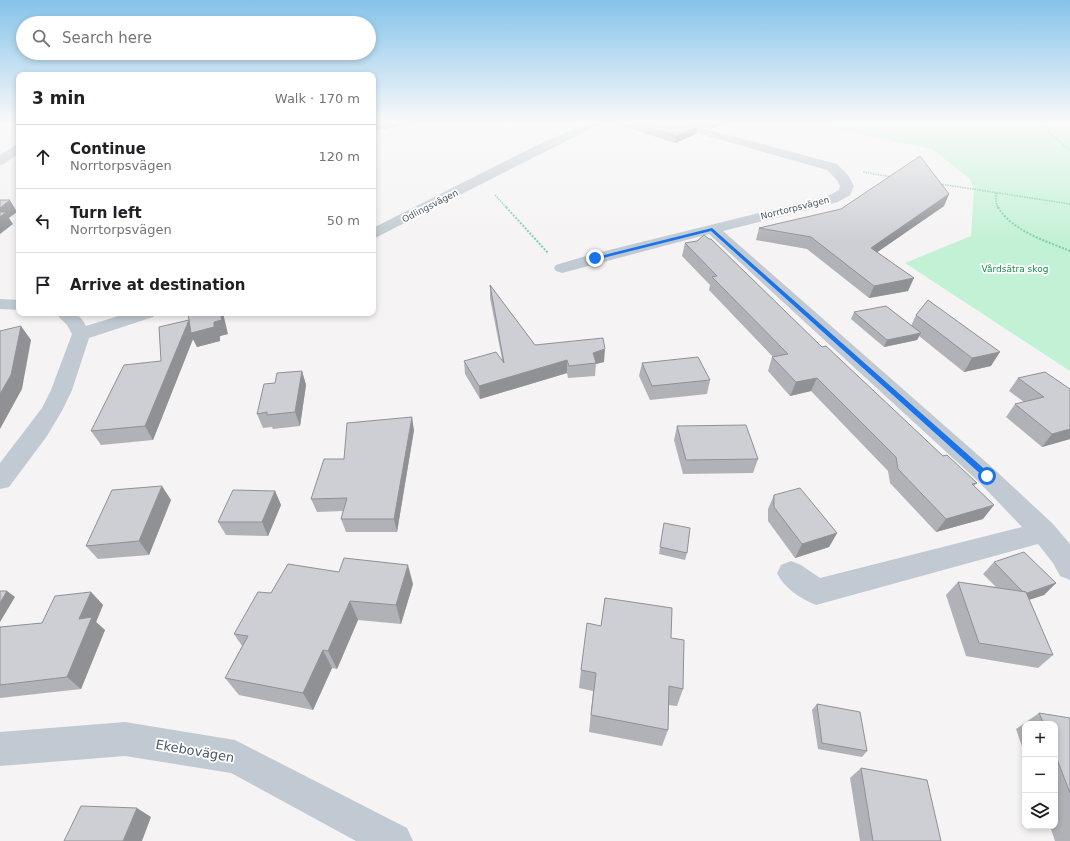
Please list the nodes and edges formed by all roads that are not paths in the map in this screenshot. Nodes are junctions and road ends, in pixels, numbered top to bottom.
1 (512, 163) edge
2 (818, 163) edge
3 (712, 229) junction
4 (376, 232) edge
5 (562, 268) road end
6 (0, 304) edge
7 (16, 305) edge
8 (68, 316) edge
9 (138, 316) edge
10 (81, 334) junction
11 (0, 480) edge
12 (1044, 532) junction
13 (1070, 568) edge
14 (791, 573) dead end
15 (0, 749) edge
16 (394, 841) edge

1 - 4 street, Odlingsvägen
2 - 3 street, Norrtorpsvägen
3 - 5 street, Norrtorpsvägen
3 - 12 street
6 - 7 street
8 - 10 street
9 - 10 street
10 - 11 street
12 - 13 street
12 - 14 street
15 - 16 street, Ekebovägen

